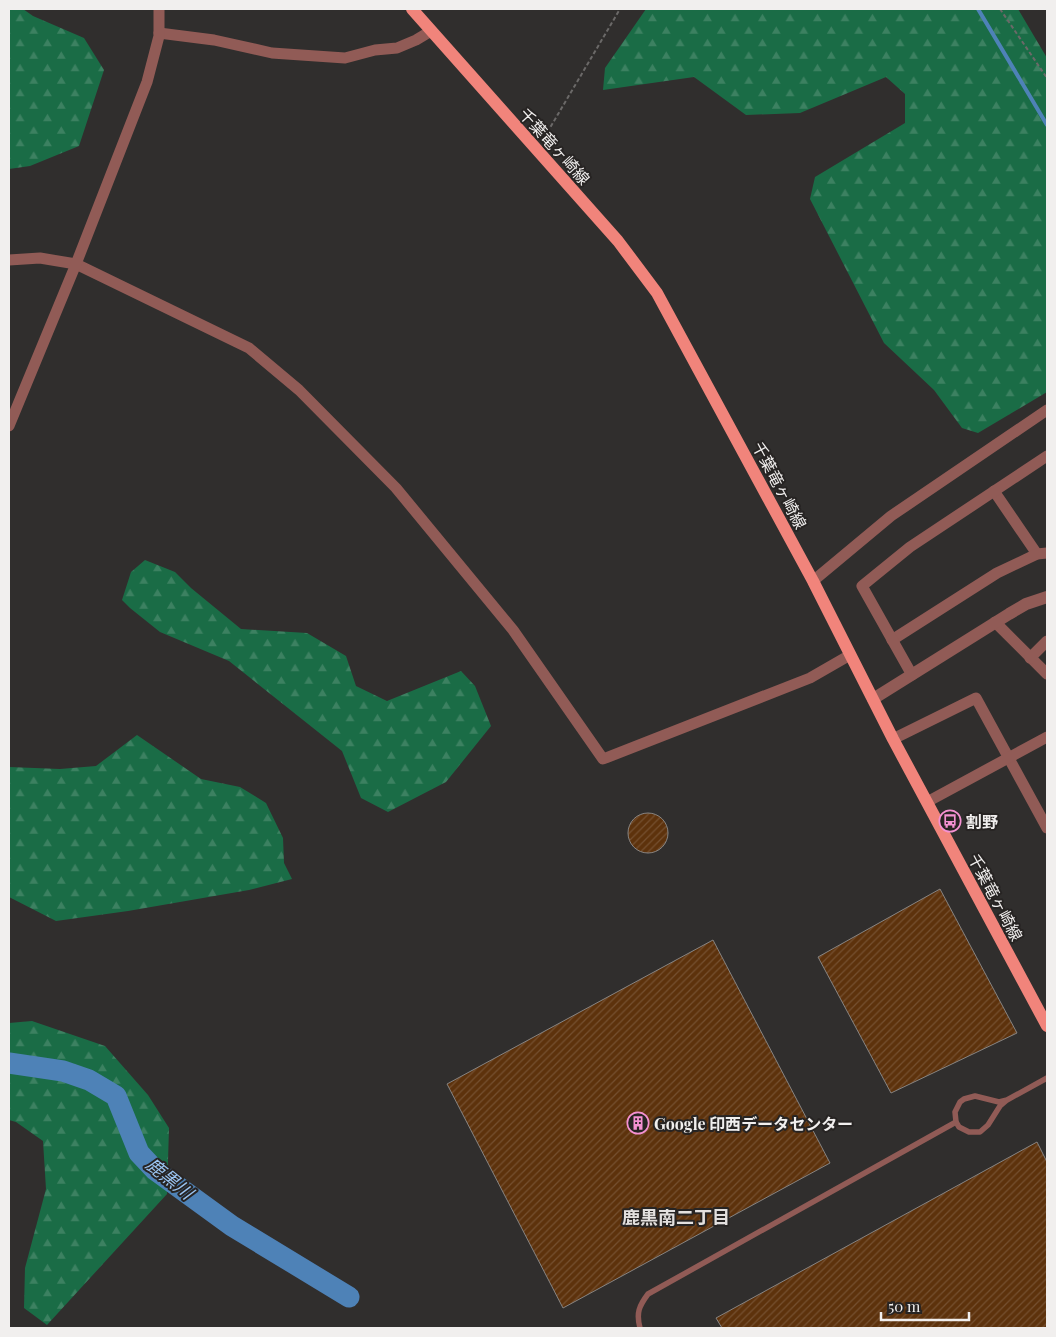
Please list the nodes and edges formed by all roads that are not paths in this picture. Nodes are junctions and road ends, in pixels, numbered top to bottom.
1 (159, 9) edge
2 (412, 9) edge
3 (432, 31) junction
4 (159, 33) junction
5 (9, 260) edge
6 (76, 264) junction
7 (1047, 410) edge
8 (9, 426) edge
9 (1047, 456) edge
10 (994, 491) junction
11 (1042, 553) edge
12 (813, 581) junction
13 (1047, 597) edge
14 (995, 622) junction
15 (892, 640) junction
16 (1047, 641) edge
17 (850, 655) junction
18 (1030, 658) junction
19 (1047, 674) edge
20 (912, 675) junction
21 (873, 699) junction
22 (1047, 737) edge
23 (893, 739) junction
24 (1009, 758) junction
25 (927, 802) junction
26 (1047, 828) edge
27 (1047, 1026) edge
28 (1047, 1078) edge
29 (1007, 1100) junction
30 (956, 1122) junction
31 (640, 1328) edge

1 - 4 street
2 - 3 main road, 千葉竜ヶ崎線
3 - 4 street
3 - 12 main road, 千葉竜ヶ崎線
4 - 6 street
5 - 6 street
6 - 8 street
6 - 17 street
7 - 12 street
9 - 10 street
10 - 11 street
10 - 15 street
11 - 15 street
12 - 17 main road, 千葉竜ヶ崎線
13 - 14 street
14 - 18 street
14 - 20 street
15 - 20 street
16 - 18 street
17 - 21 main road, 千葉竜ヶ崎線
18 - 19 street
20 - 21 street
21 - 23 main road, 千葉竜ヶ崎線
22 - 24 street
23 - 24 street
23 - 25 main road, 千葉竜ヶ崎線
24 - 25 street
24 - 26 street
25 - 27 main road, 千葉竜ヶ崎線
28 - 29 lane
29 - 30 lane
29 - 30 lane
30 - 31 lane

